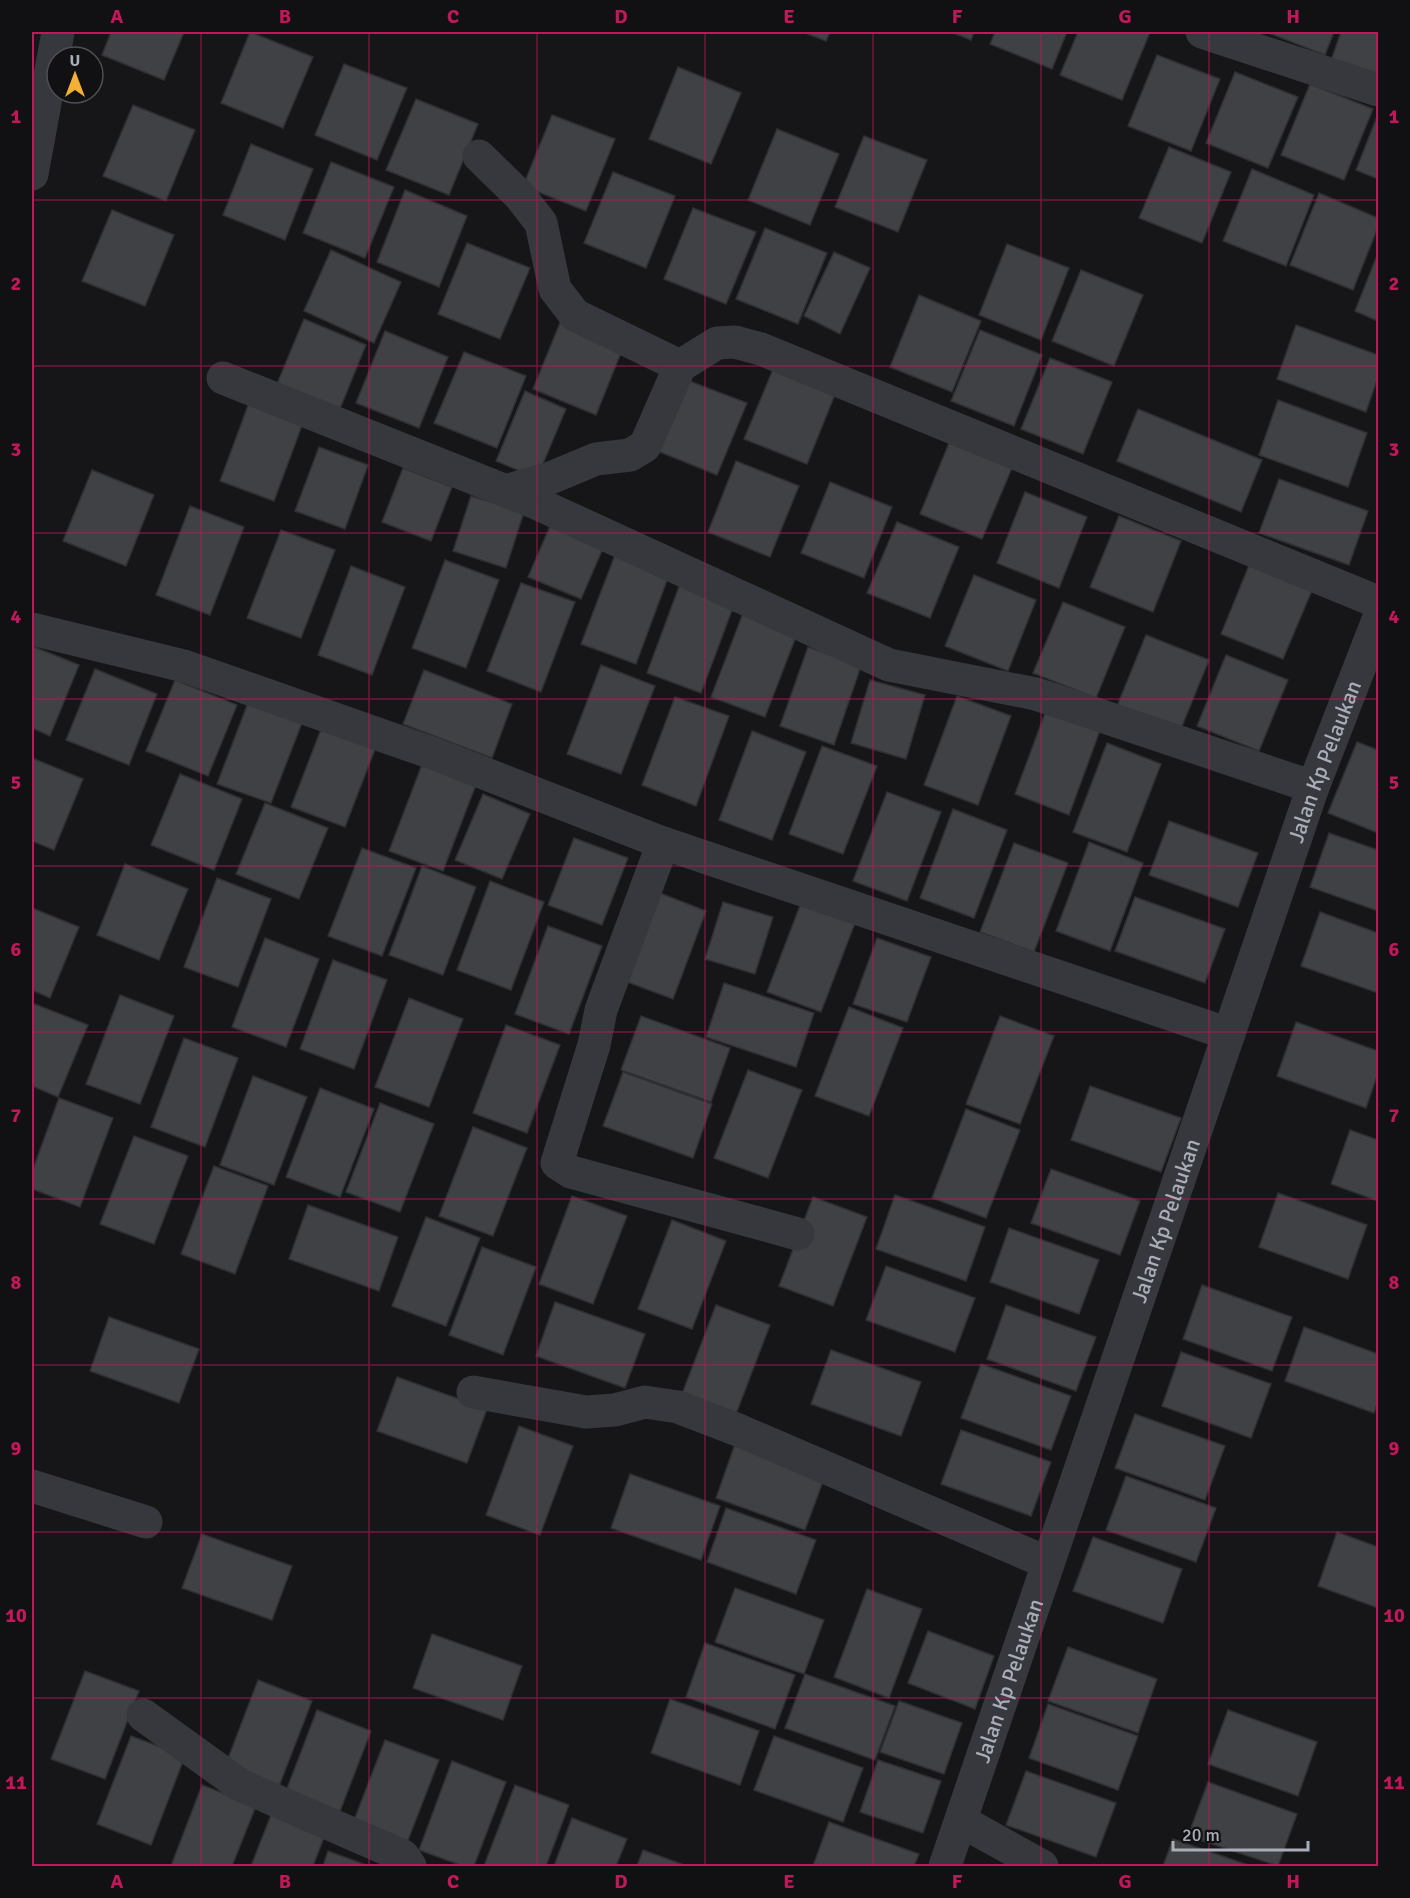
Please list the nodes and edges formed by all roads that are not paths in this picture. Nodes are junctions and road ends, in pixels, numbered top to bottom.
1 (58, 32) edge
2 (1203, 32) edge
3 (1378, 90) edge
4 (479, 156) dead end
5 (32, 174) edge
6 (680, 366) junction
7 (223, 378) dead end
8 (505, 491) junction
9 (1378, 602) edge
10 (1378, 621) edge
11 (32, 629) edge
12 (1313, 787) junction
13 (663, 843) junction
14 (1229, 1034) junction
15 (798, 1234) dead end
16 (473, 1392) dead end
17 (32, 1486) edge
18 (146, 1522) dead end
19 (1048, 1563) junction
20 (143, 1715) dead end
21 (961, 1821) junction
22 (410, 1866) edge
23 (945, 1866) edge
24 (1042, 1866) edge

1 - 5 street
2 - 3 street
4 - 6 street
6 - 8 street
6 - 9 street
7 - 8 street
8 - 12 street
10 - 12 street, Jalan Kp Pelaukan
11 - 13 street
12 - 14 street, Jalan Kp Pelaukan
13 - 14 street
13 - 15 street
14 - 19 street, Jalan Kp Pelaukan
16 - 19 street
17 - 18 street
19 - 21 street, Jalan Kp Pelaukan
20 - 22 street
21 - 23 street, Jalan Kp Pelaukan
21 - 24 street

